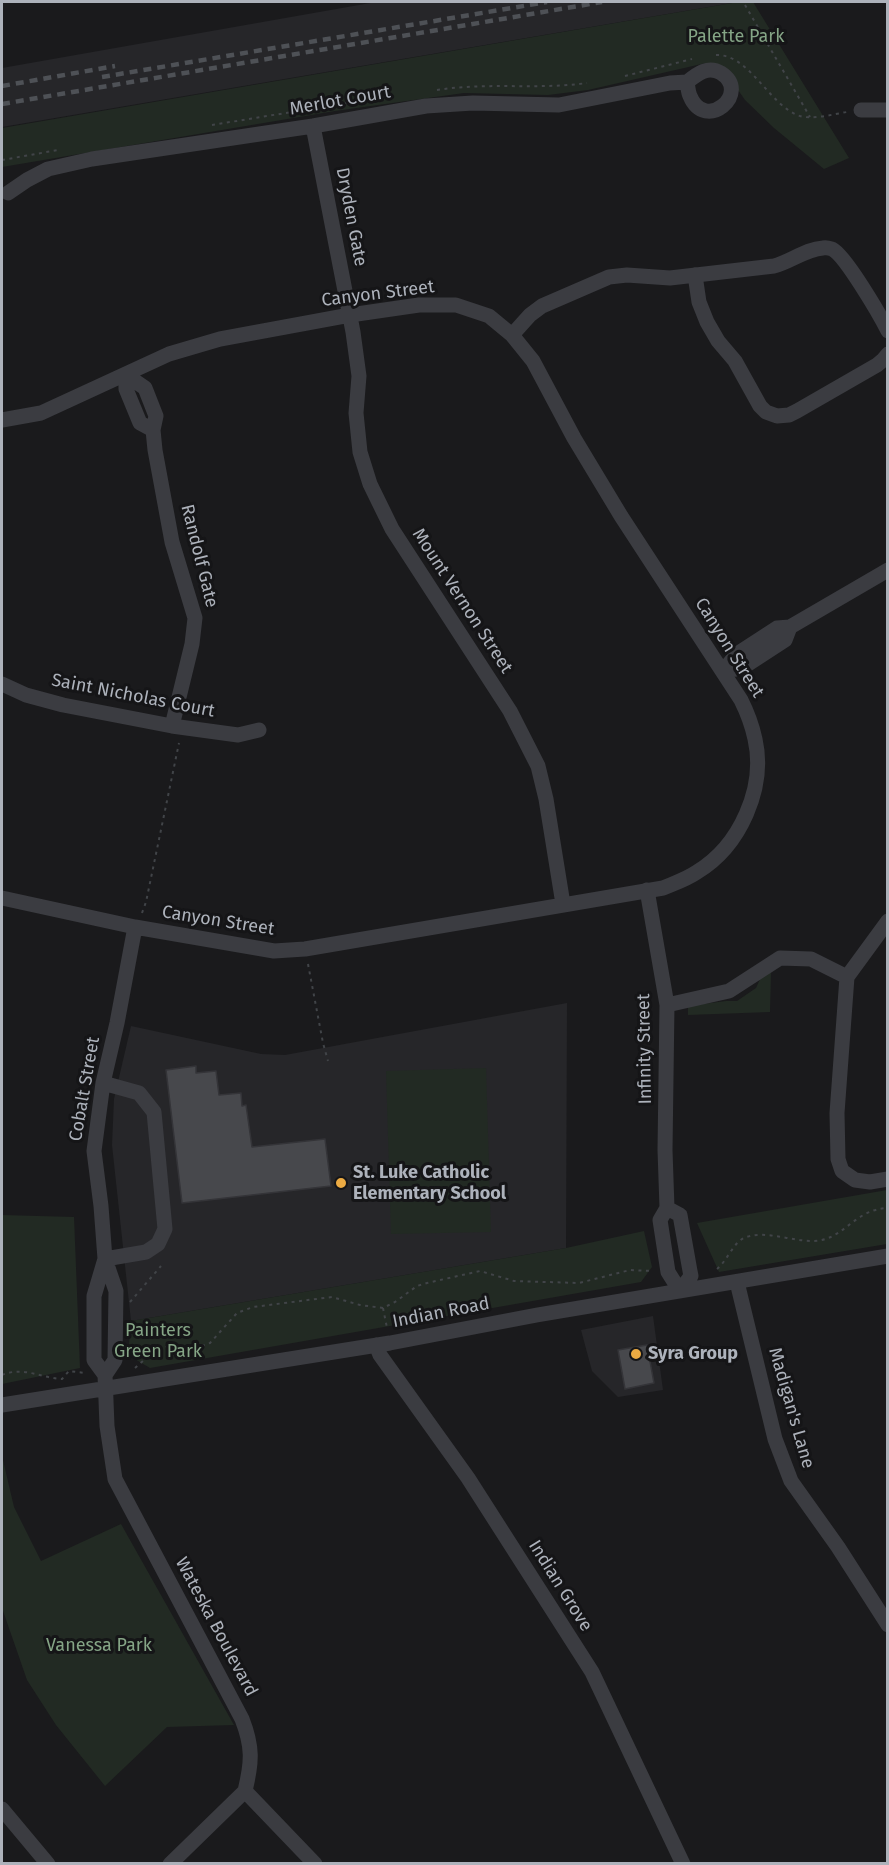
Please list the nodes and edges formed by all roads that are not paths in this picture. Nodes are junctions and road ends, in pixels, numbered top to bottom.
1 (687, 82) dead end
2 (861, 110) dead end
3 (888, 110) edge
4 (313, 126) junction
5 (8, 193) dead end
6 (695, 275) junction
7 (350, 315) junction
8 (888, 331) edge
9 (512, 335) junction
10 (888, 354) edge
11 (126, 375) junction
12 (2, 420) edge
13 (888, 570) edge
14 (723, 671) junction
15 (2, 684) edge
16 (172, 726) junction
17 (259, 730) dead end
18 (647, 890) junction
19 (2, 898) edge
20 (563, 904) junction
21 (888, 921) edge
22 (135, 927) junction
23 (847, 976) junction
24 (667, 1005) junction
25 (103, 1083) junction
26 (888, 1179) edge
27 (667, 1208) junction
28 (888, 1256) edge
29 (105, 1259) junction
30 (736, 1282) junction
31 (680, 1291) junction
32 (383, 1344) junction
33 (105, 1382) junction
34 (2, 1405) edge
35 (888, 1625) edge
36 (245, 1791) junction
37 (2, 1809) edge
38 (48, 1863) edge
39 (170, 1863) edge
40 (315, 1863) edge
41 (683, 1863) edge

1 - 4 street, Merlot Court
2 - 3 street
4 - 5 street, Merlot Court
4 - 7 street, Dryden Gate
6 - 8 street
6 - 9 street
6 - 10 street
7 - 9 street, Canyon Street
7 - 11 street, Canyon Street
7 - 20 street, Mount Vernon Street
9 - 14 street, Canyon Street
11 - 12 street, Canyon Street
11 - 16 street, Randolf Gate
13 - 14 street
14 - 18 street, Canyon Street
15 - 16 street, Saint Nicholas Court
16 - 17 street, Saint Nicholas Court
18 - 20 street, Canyon Street
18 - 24 street, Infinity Street
19 - 22 street, Canyon Street
20 - 22 street, Canyon Street
21 - 23 street
22 - 25 street, Cobalt Street
23 - 24 street
23 - 26 street
24 - 27 street, Infinity Street
25 - 29 street, Cobalt Street
25 - 29 street
27 - 31 street, Infinity Street
27 - 31 street
28 - 30 street, Indian Road
29 - 33 street, Cobalt Street
29 - 33 street, Cobalt Street
30 - 31 street, Indian Road
30 - 35 street, Madigan's Lane
31 - 32 street, Indian Road
32 - 33 street, Indian Road
32 - 41 street, Indian Grove
33 - 34 street, Indian Road
33 - 36 street, Wateska Boulevard
36 - 39 street
36 - 40 street
37 - 38 street

